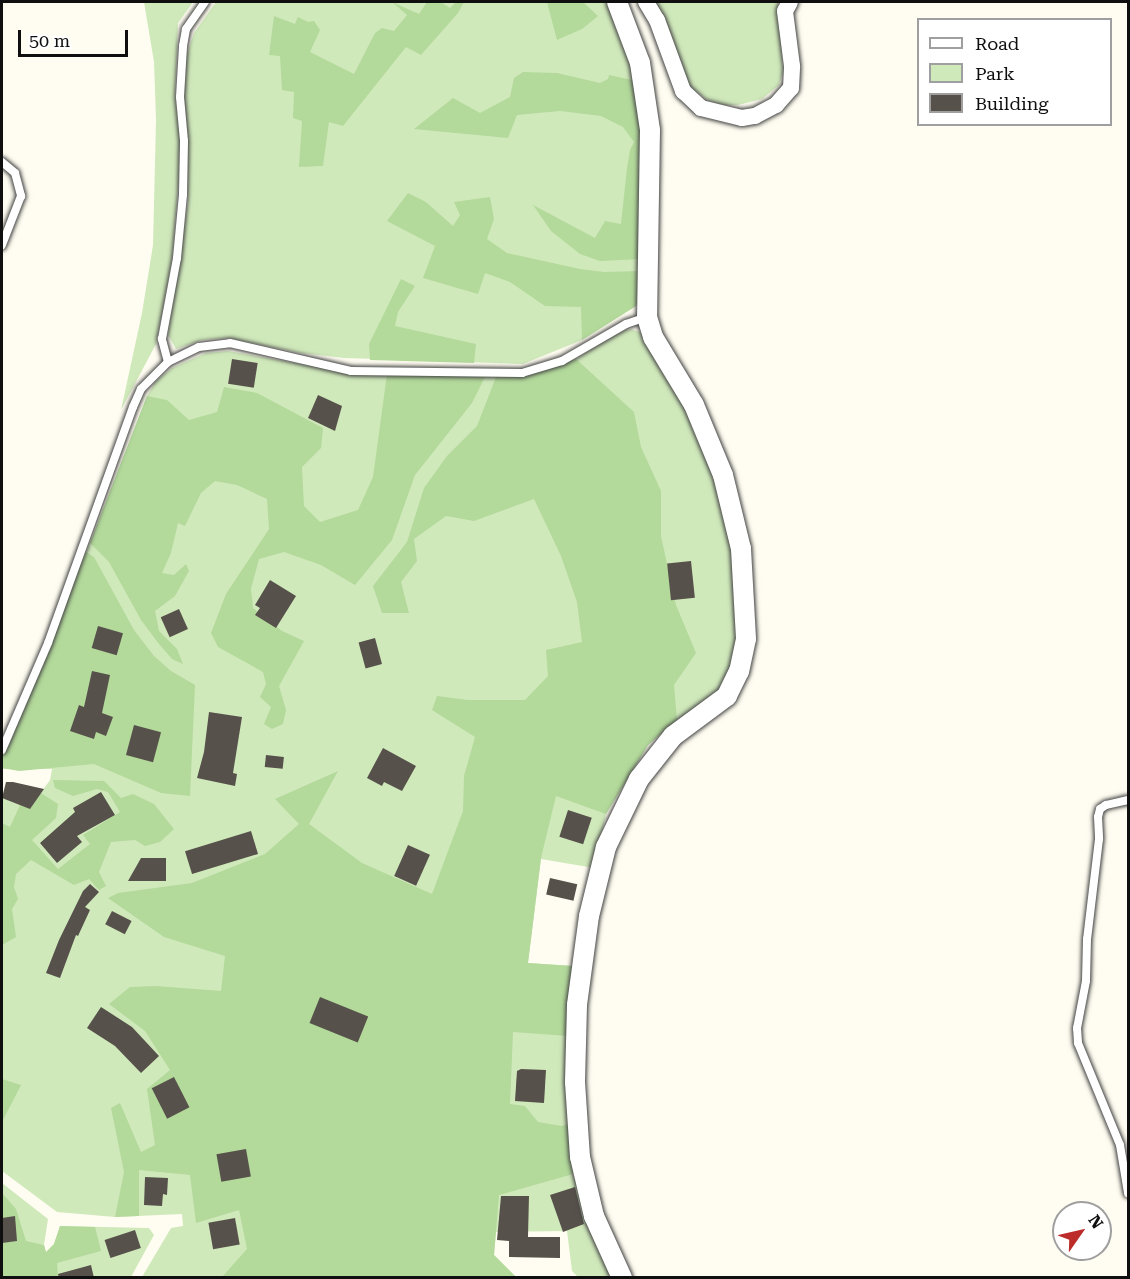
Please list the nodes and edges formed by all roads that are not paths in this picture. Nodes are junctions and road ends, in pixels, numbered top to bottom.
1 (206, 2) edge
2 (617, 2) edge
3 (646, 2) edge
4 (790, 2) edge
5 (2, 162) edge
6 (2, 245) edge
7 (647, 317) junction
8 (168, 362) junction
9 (2, 750) edge
10 (1128, 800) edge
11 (1128, 1192) edge
12 (622, 1278) edge

1 - 8 lane
2 - 7 street
3 - 4 street
5 - 6 lane
7 - 8 lane
7 - 12 street
8 - 9 lane
10 - 11 lane

